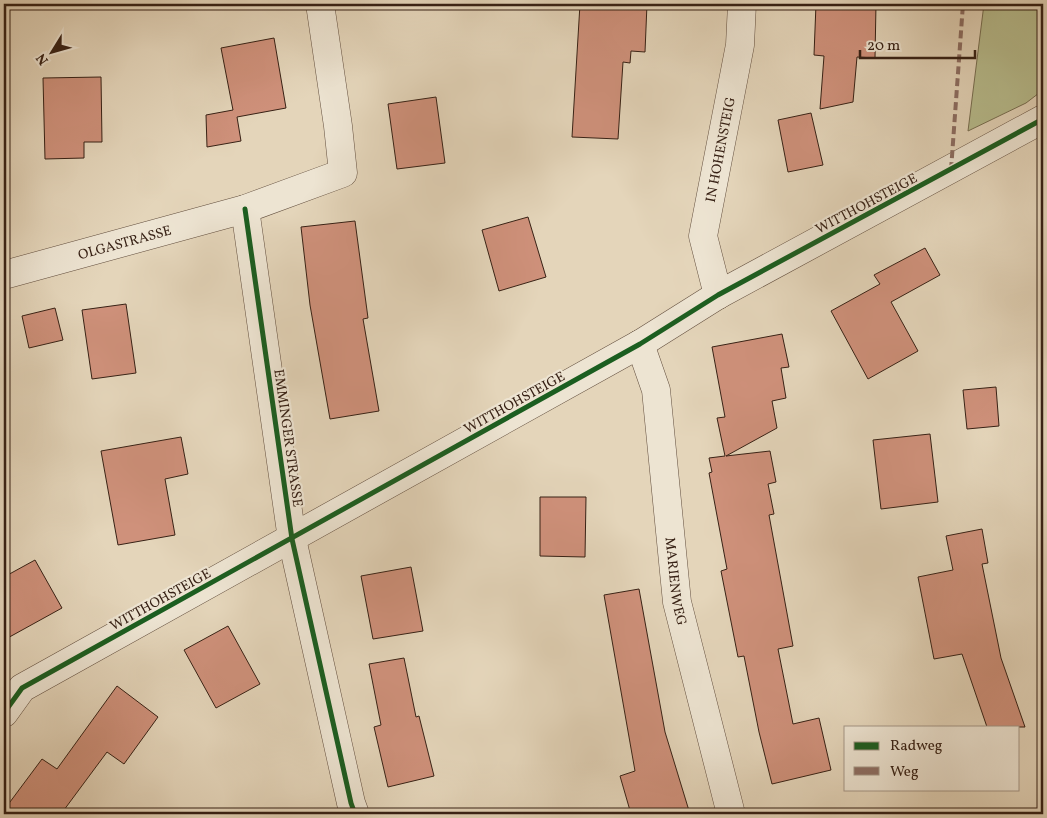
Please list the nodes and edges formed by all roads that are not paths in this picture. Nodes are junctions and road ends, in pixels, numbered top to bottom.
1 (320, 4) edge
2 (742, 4) edge
3 (1043, 119) edge
4 (245, 209) junction
5 (4, 275) edge
6 (718, 295) junction
7 (640, 344) junction
8 (292, 539) junction
9 (4, 713) edge
10 (355, 814) edge
11 (731, 814) edge

1 - 4 street
2 - 6 street, IN HOHENSTEIG
3 - 6 street, WITTHOHSTEIGE
4 - 5 street, OLGASTRASSE
4 - 8 street, EMMINGER STRASSE
6 - 7 street, WITTHOHSTEIGE
7 - 8 street, WITTHOHSTEIGE
7 - 11 street, MARIENWEG
8 - 9 street, WITTHOHSTEIGE
8 - 10 street, EMMINGER STRASSE

